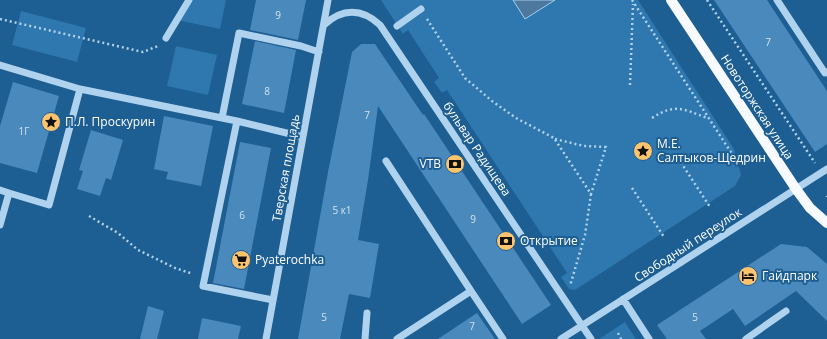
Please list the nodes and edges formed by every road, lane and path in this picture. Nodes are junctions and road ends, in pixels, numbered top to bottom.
1 (189, 0) edge
2 (328, 0) edge
3 (671, 0) edge
4 (707, 0) edge
5 (777, 0) edge
6 (632, 1) edge
7 (420, 9) joint
8 (0, 19) edge
9 (324, 24) junction
10 (397, 26) dead end
11 (164, 41) joint
12 (319, 52) junction
13 (0, 65) edge
14 (827, 72) edge
15 (630, 85) dead end
16 (80, 89) junction
17 (222, 118) junction
18 (652, 118) dead end
19 (708, 118) junction
20 (237, 121) junction
21 (303, 137) junction
22 (554, 138) junction
23 (678, 158) dead end
24 (386, 161) dead end
25 (744, 162) dead end
26 (824, 171) edge
27 (632, 188) dead end
28 (796, 189) junction
29 (0, 190) edge
30 (9, 193) junction
31 (591, 194) junction
32 (710, 208) dead end
33 (89, 216) dead end
34 (827, 223) edge
35 (0, 225) edge
36 (664, 237) dead end
37 (204, 278) junction
38 (569, 289) dead end
39 (471, 291) junction
40 (623, 299) junction
41 (273, 300) junction
42 (786, 311) dead end
43 (367, 313) dead end
44 (583, 325) junction
45 (618, 333) dead end
46 (266, 339) edge
47 (366, 339) edge
48 (397, 339) edge
49 (503, 339) edge
50 (561, 339) edge
51 (591, 339) edge
52 (621, 339) edge
53 (649, 339) edge
54 (746, 339) edge

1 - 11 street
2 - 9 street, Тверская площадь
3 - 28 main road, Новоторжская улица
4 - 26 path
5 - 14 street
6 - 15 path
6 - 19 path
7 - 10 street
7 - 22 path
8 - 11 path
9 - 12 street, Тверская площадь
9 - 44 street, бульвар Радищева
12 - 17 street
12 - 21 street, Тверская площадь
13 - 16 street
16 - 17 street
16 - 30 street
17 - 20 street
18 - 19 path
19 - 25 path
20 - 21 street
20 - 37 street
21 - 41 street, Тверская площадь
22 - 31 path
22 - 31 path
23 - 32 path
24 - 39 street
26 - 28 street, Свободный переулок
27 - 36 path
28 - 34 main road, Новоторжская улица
28 - 40 street, Свободный переулок
29 - 30 street
30 - 35 street
31 - 38 path
33 - 37 path
37 - 41 street
39 - 48 street
39 - 49 street
40 - 44 street, Свободный переулок
40 - 53 street
41 - 46 street, Тверская площадь
42 - 54 street
43 - 47 street
44 - 50 street, Свободный переулок
44 - 51 street, бульвар Радищева
45 - 52 path

